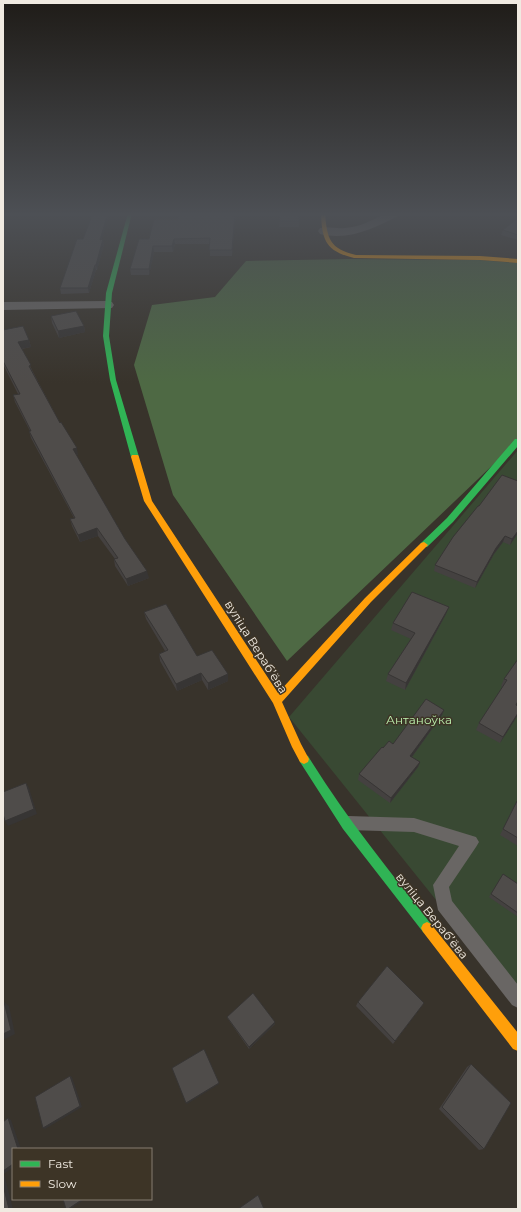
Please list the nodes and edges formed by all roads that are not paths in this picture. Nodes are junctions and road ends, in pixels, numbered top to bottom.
1 (115, 270) edge
2 (107, 305) junction
3 (3, 306) edge
4 (518, 441) edge
5 (277, 701) junction
6 (345, 822) junction
7 (518, 998) edge
8 (518, 1044) edge

1 - 2 street, вуліца Верабʼёва
2 - 3 street
2 - 5 street, вуліца Верабʼёва
4 - 5 street
5 - 6 street, вуліца Верабʼёва
6 - 7 lane
6 - 8 street, вуліца Верабʼёва

